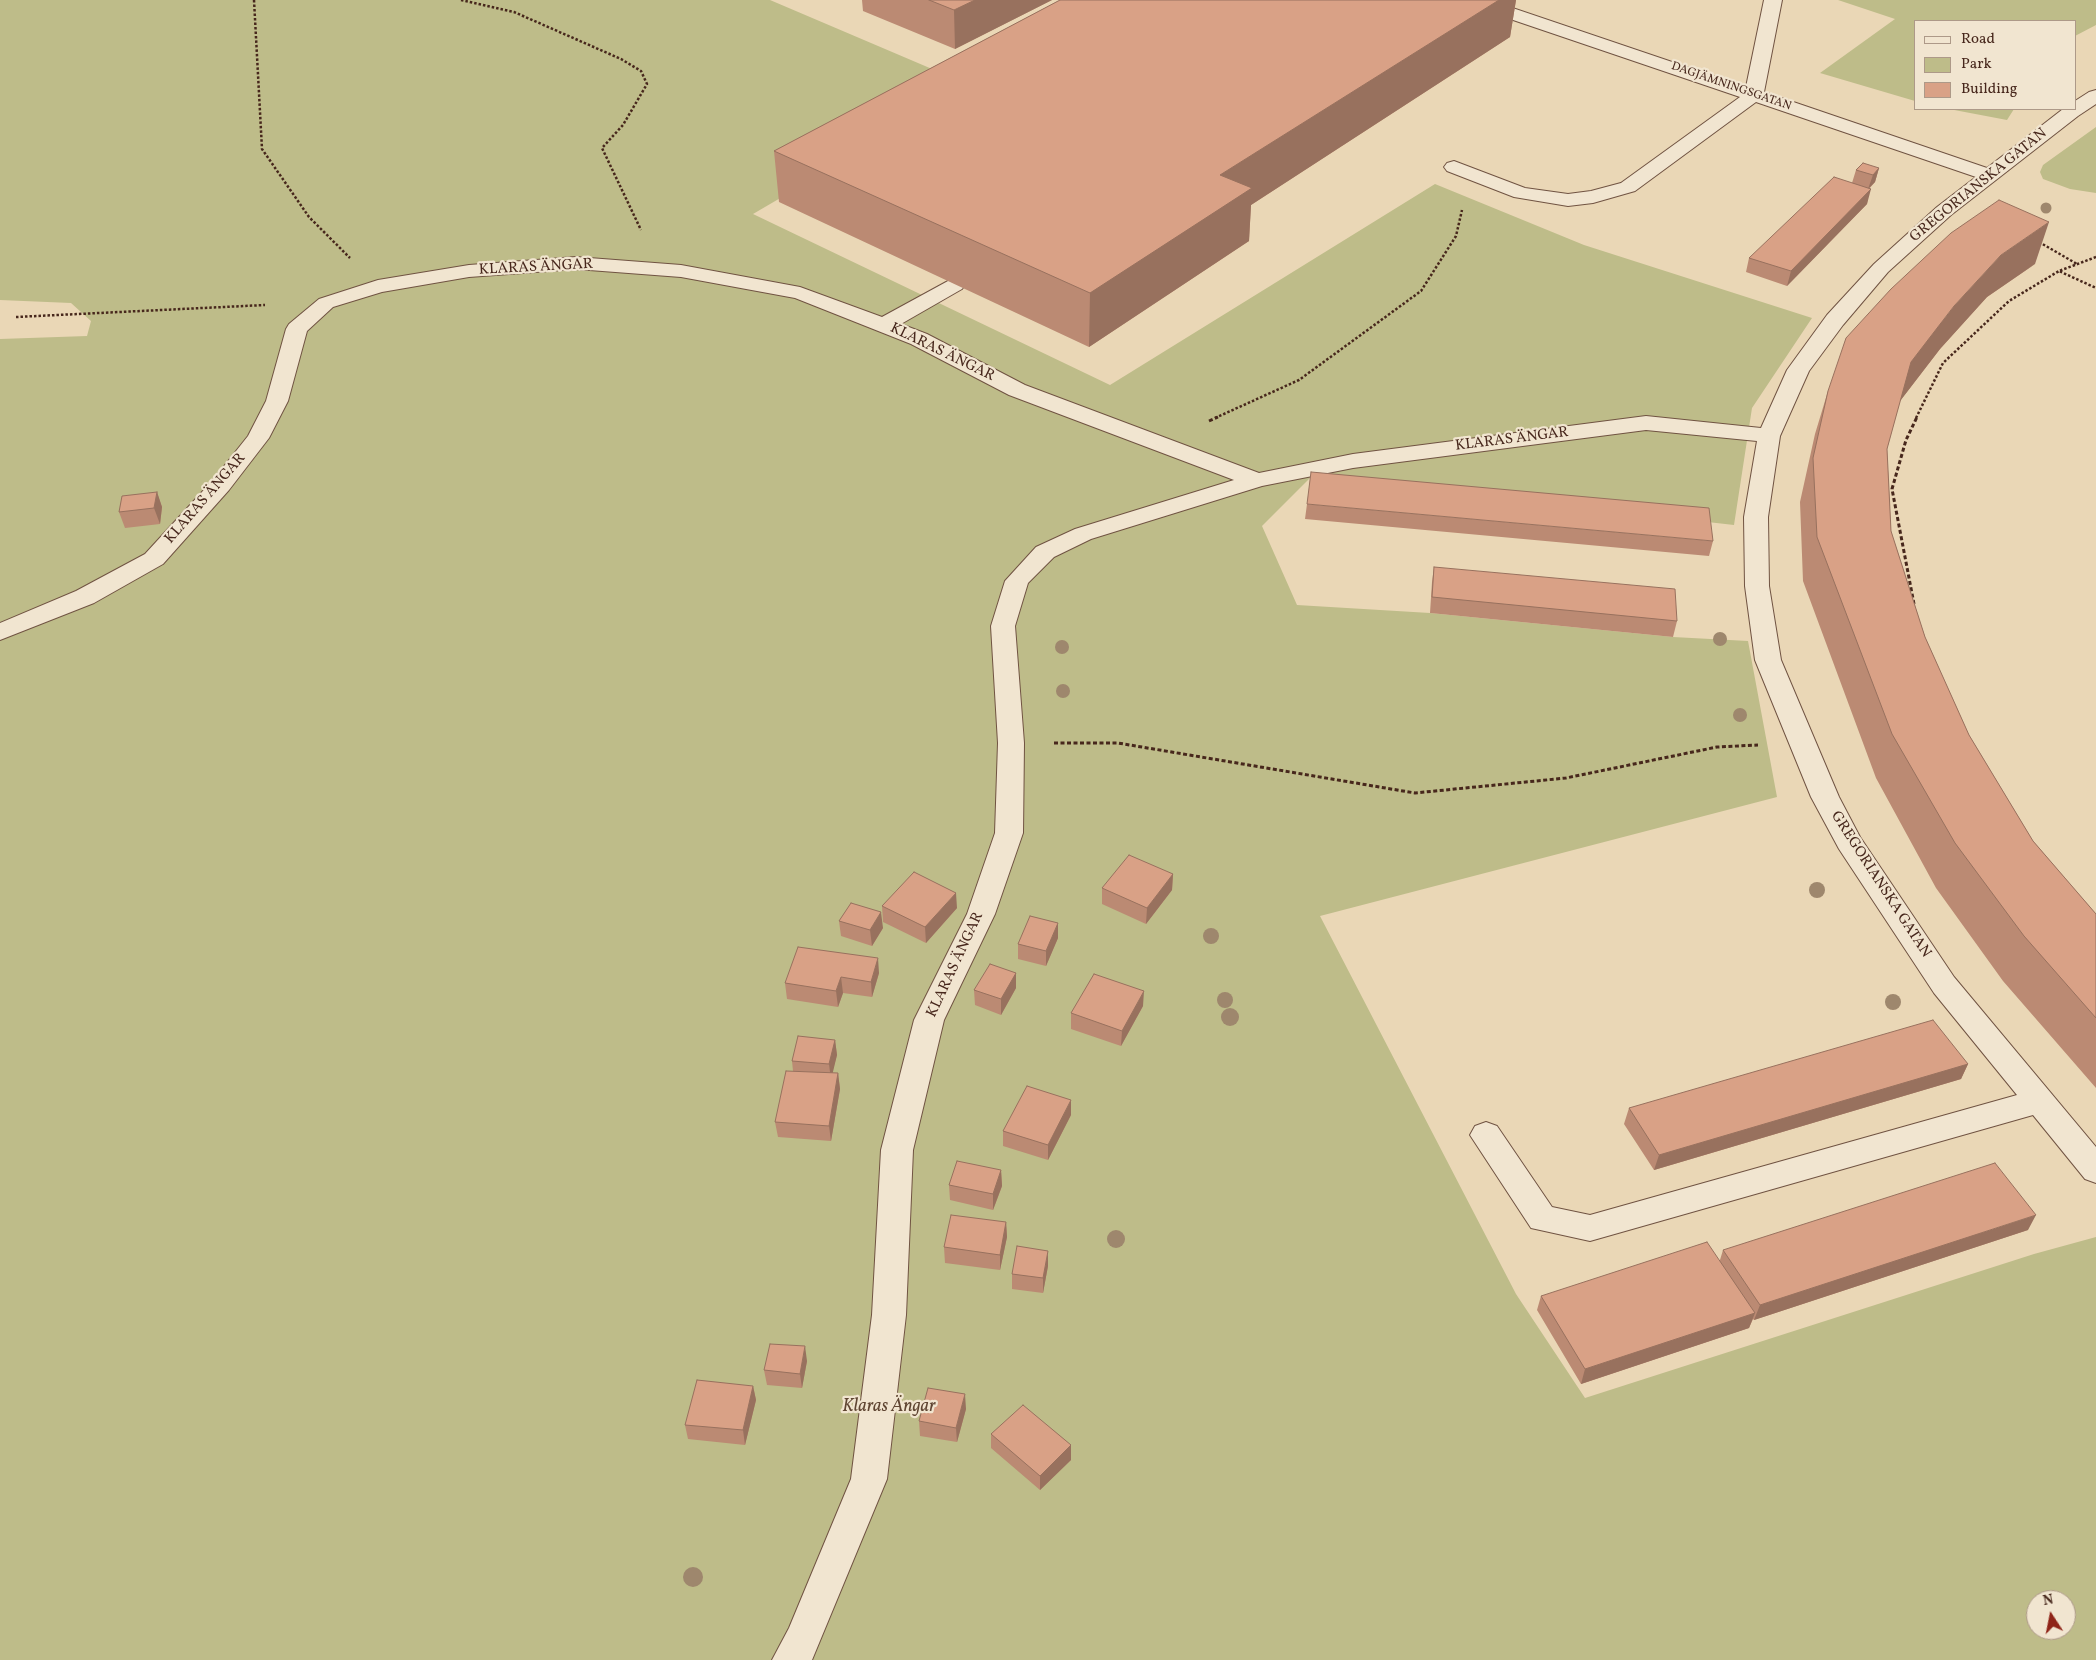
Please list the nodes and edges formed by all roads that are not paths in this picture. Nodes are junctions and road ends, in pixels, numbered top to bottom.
1 (1472, 0) edge
2 (1773, 0) edge
3 (1754, 95) junction
4 (2096, 96) edge
5 (2076, 109) edge
6 (2074, 110) edge
7 (1454, 167) dead end
8 (1990, 175) junction
9 (955, 284) dead end
10 (884, 325) junction
11 (1769, 436) junction
12 (1257, 480) junction
13 (0, 632) edge
14 (2039, 1101) junction
15 (1486, 1135) dead end
16 (2096, 1170) edge
17 (791, 1660) edge

1 - 3 street, DAGJÄMNINGSGATAN
2 - 3 street
3 - 7 street
3 - 8 street, DAGJÄMNINGSGATAN
4 - 5 street, GREGORIANSKA GATAN
6 - 8 street, GREGORIANSKA GATAN
8 - 11 street, GREGORIANSKA GATAN
9 - 10 street
10 - 12 street, KLARAS ÄNGAR
10 - 13 street, KLARAS ÄNGAR
11 - 12 street, KLARAS ÄNGAR
11 - 14 street, GREGORIANSKA GATAN
12 - 17 street, KLARAS ÄNGAR
14 - 15 street
14 - 16 street, GREGORIANSKA GATAN

